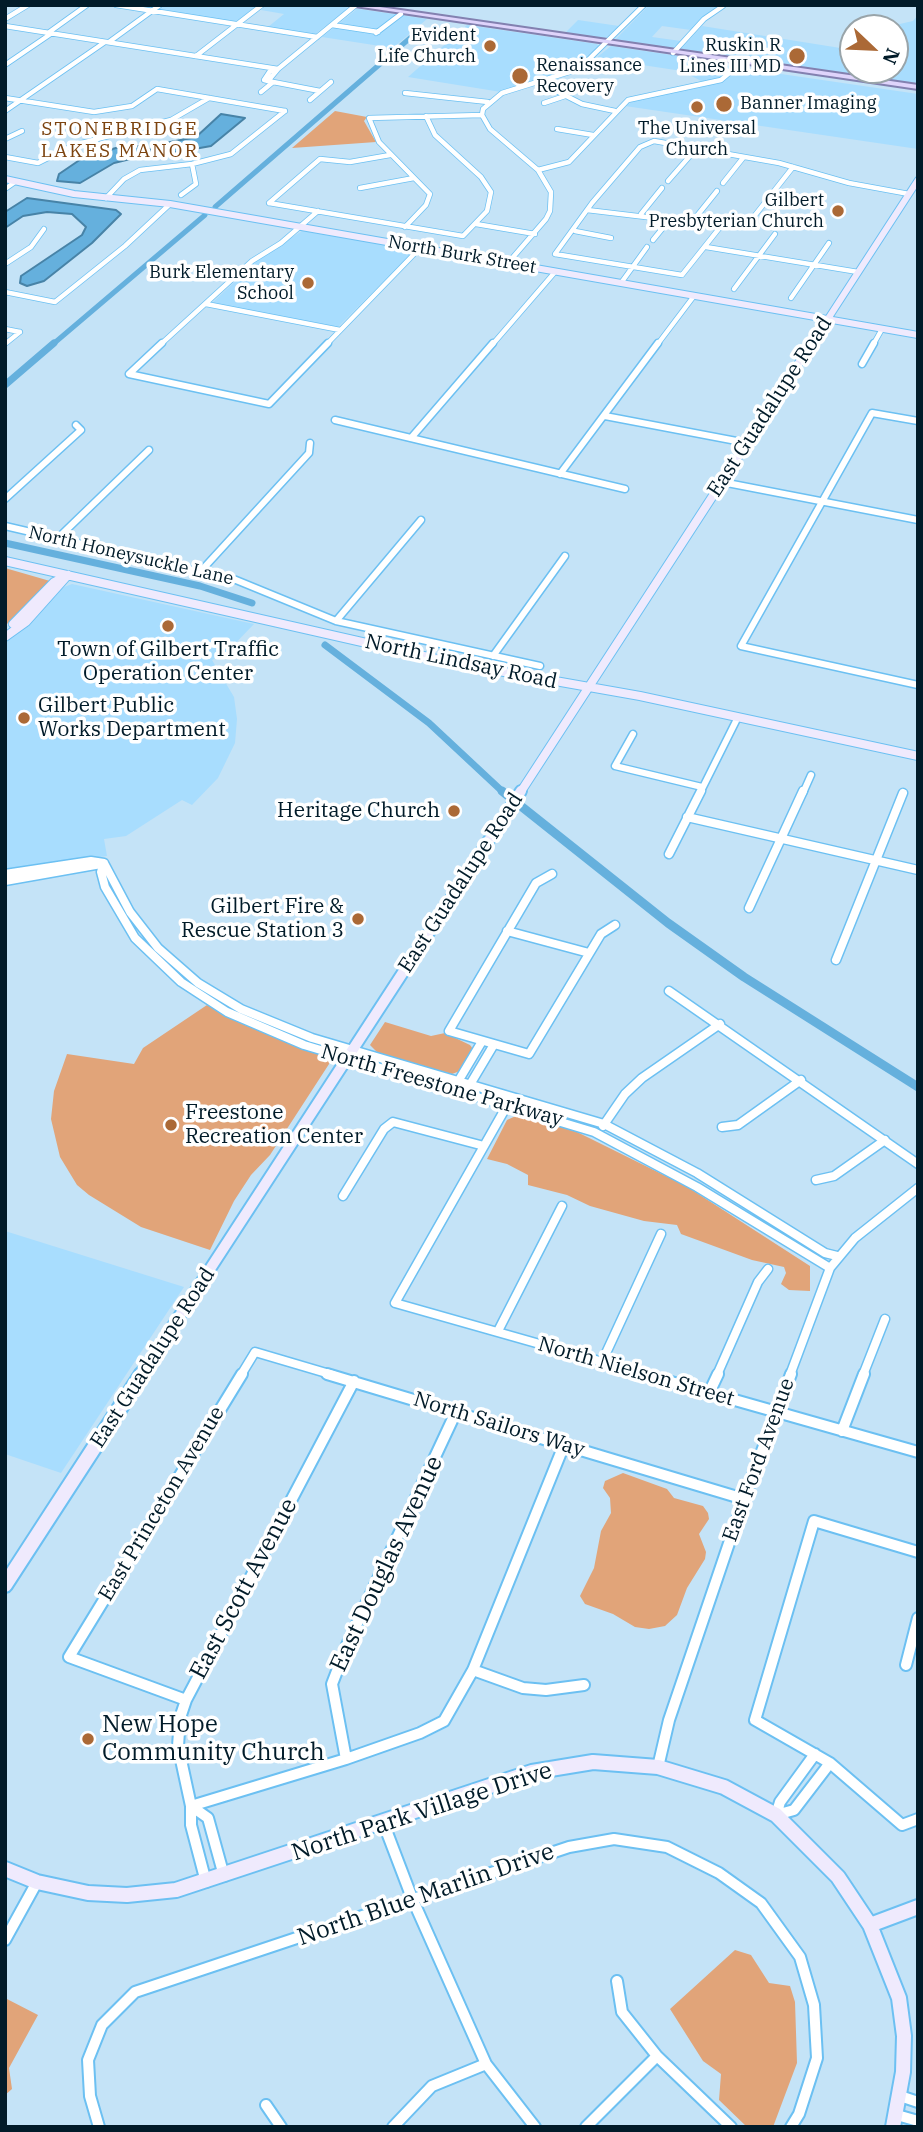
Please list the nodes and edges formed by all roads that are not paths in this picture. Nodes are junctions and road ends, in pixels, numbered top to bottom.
1 (28, 5) edge
2 (87, 5) edge
3 (116, 5) edge
4 (160, 5) edge
5 (262, 5) edge
6 (354, 5) edge
7 (644, 5) edge
8 (723, 6) edge
9 (152, 11) junction
10 (401, 14) junction
11 (430, 17) junction
12 (5, 19) edge
13 (238, 24) junction
14 (332, 25) junction
15 (5, 26) edge
16 (50, 33) junction
17 (317, 37) junction
18 (107, 42) junction
19 (607, 43) junction
20 (673, 53) junction
21 (196, 56) junction
22 (741, 63) junction
23 (5, 65) edge
24 (278, 69) junction
25 (839, 76) edge
26 (297, 77) dead end
27 (835, 79) junction
28 (839, 79) edge
29 (270, 82) junction
30 (331, 82) dead end
31 (539, 82) junction
32 (889, 84) edge
33 (287, 86) junction
34 (918, 90) edge
35 (320, 91) junction
36 (261, 92) dead end
37 (405, 93) dead end
38 (565, 96) junction
39 (209, 97) junction
40 (5, 98) edge
41 (310, 100) dead end
42 (20, 101) junction
43 (488, 102) junction
44 (544, 103) dead end
45 (5, 111) edge
46 (615, 111) junction
47 (482, 115) junction
48 (426, 116) junction
49 (162, 123) junction
50 (173, 128) dead end
51 (557, 128) dead end
52 (22, 131) dead end
53 (593, 135) junction
54 (5, 139) edge
55 (696, 149) junction
56 (390, 155) junction
57 (5, 157) edge
58 (743, 158) junction
59 (192, 164) junction
60 (793, 167) junction
61 (538, 170) junction
62 (414, 177) junction
63 (5, 179) edge
64 (918, 180) edge
65 (668, 181) dead end
66 (15, 182) junction
67 (723, 183) dead end
68 (360, 188) dead end
69 (662, 188) dead end
70 (5, 189) edge
71 (717, 191) dead end
72 (909, 194) junction
73 (181, 195) dead end
74 (106, 198) junction
75 (170, 204) junction
76 (587, 210) junction
77 (318, 211) junction
78 (642, 214) junction
79 (671, 218) junction
80 (692, 222) junction
81 (476, 224) junction
82 (721, 226) junction
83 (301, 227) junction
84 (405, 227) junction
85 (44, 229) dead end
86 (575, 232) junction
87 (535, 234) junction
88 (775, 234) dead end
89 (611, 238) dead end
90 (653, 240) dead end
91 (829, 243) dead end
92 (647, 247) dead end
93 (706, 247) junction
94 (420, 248) junction
95 (758, 256) junction
96 (508, 263) junction
97 (5, 264) edge
98 (814, 264) junction
99 (634, 267) junction
100 (555, 272) junction
101 (858, 272) junction
102 (621, 283) junction
103 (734, 289) dead end
104 (5, 292) edge
105 (694, 296) junction
106 (791, 298) dead end
107 (206, 304) junction
108 (827, 320) junction
109 (5, 329) edge
110 (882, 329) junction
111 (340, 330) junction
112 (918, 335) edge
113 (5, 344) edge
114 (862, 363) dead end
115 (604, 416) junction
116 (335, 420) dead end
117 (918, 421) edge
118 (76, 425) dead end
119 (411, 438) junction
120 (310, 443) dead end
121 (747, 443) junction
122 (149, 450) dead end
123 (561, 474) junction
124 (722, 482) junction
125 (625, 489) dead end
126 (5, 499) edge
127 (822, 501) junction
128 (421, 520) dead end
129 (918, 520) edge
130 (5, 526) edge
131 (57, 538) junction
132 (565, 556) dead end
133 (5, 561) edge
134 (201, 571) junction
135 (68, 575) junction
136 (336, 621) junction
137 (5, 629) edge
138 (5, 637) edge
139 (414, 638) junction
140 (405, 651) junction
141 (493, 656) junction
142 (540, 666) dead end
143 (918, 685) edge
144 (588, 687) junction
145 (738, 717) junction
146 (633, 734) dead end
147 (918, 756) edge
148 (811, 775) dead end
149 (702, 787) junction
150 (903, 793) dead end
151 (687, 817) junction
152 (781, 839) junction
153 (669, 854) dead end
154 (876, 861) junction
155 (104, 863) junction
156 (918, 870) edge
157 (5, 874) edge
158 (552, 874) dead end
159 (5, 881) edge
160 (749, 908) dead end
161 (615, 925) dead end
162 (507, 931) junction
163 (589, 953) junction
164 (836, 960) dead end
165 (669, 990) dead end
166 (720, 1024) junction
167 (481, 1042) junction
168 (493, 1046) junction
169 (350, 1054) junction
170 (801, 1080) junction
171 (459, 1081) junction
172 (470, 1084) junction
173 (453, 1090) junction
174 (465, 1093) junction
175 (512, 1096) junction
176 (507, 1105) junction
177 (604, 1124) junction
178 (722, 1127) dead end
179 (598, 1134) junction
180 (885, 1140) junction
181 (484, 1146) junction
182 (918, 1164) edge
183 (816, 1180) dead end
184 (918, 1188) edge
185 (343, 1196) dead end
186 (562, 1206) dead end
187 (661, 1234) dead end
188 (837, 1256) junction
189 (830, 1268) junction
190 (768, 1269) dead end
191 (886, 1319) dead end
192 (498, 1331) junction
193 (255, 1352) joint
194 (601, 1364) junction
195 (354, 1381) junction
196 (709, 1393) junction
197 (456, 1412) junction
198 (775, 1412) junction
199 (842, 1431) junction
200 (564, 1445) junction
201 (918, 1452) edge
202 (744, 1499) junction
203 (918, 1552) edge
204 (5, 1585) edge
205 (918, 1618) edge
206 (906, 1665) dead end
207 (473, 1670) junction
208 (584, 1685) dead end
209 (186, 1700) junction
210 (815, 1754) junction
211 (346, 1759) junction
212 (830, 1763) junction
213 (658, 1767) junction
214 (191, 1806) junction
215 (776, 1815) junction
216 (918, 1819) edge
217 (383, 1822) junction
218 (5, 1870) edge
219 (224, 1876) junction
220 (37, 1882) junction
221 (206, 1882) junction
222 (412, 1898) junction
223 (918, 1908) edge
224 (870, 1925) junction
225 (5, 1940) edge
226 (617, 1981) dead end
227 (657, 2056) junction
228 (486, 2064) junction
229 (900, 2096) junction
230 (918, 2102) edge
231 (266, 2105) dead end
232 (895, 2121) edge
233 (918, 2121) edge
234 (99, 2127) edge
235 (281, 2127) edge
236 (393, 2127) edge
237 (535, 2127) edge
238 (586, 2127) edge
239 (732, 2127) edge
240 (791, 2127) edge

1 - 12 street
2 - 16 street
3 - 9 street
4 - 9 street
5 - 13 street
6 - 10 main road
6 - 11 main road
6 - 14 street
7 - 19 street
8 - 20 street
9 - 13 street
9 - 18 street
10 - 11 main road
10 - 14 street
11 - 19 main road
13 - 17 street
13 - 21 street
14 - 17 street
15 - 16 street
16 - 18 street
16 - 23 street
17 - 24 street
18 - 21 street
18 - 42 street
19 - 20 main road
19 - 31 street
20 - 22 main road
21 - 24 street
22 - 25 main road
22 - 27 main road
22 - 46 street
24 - 29 street
26 - 33 street
27 - 28 main road
27 - 34 main road
29 - 33 street
29 - 36 street
30 - 35 street
31 - 38 street
31 - 43 street
32 - 34 main road
33 - 35 street
35 - 41 street
37 - 43 street
38 - 44 street
38 - 46 street
39 - 42 street
39 - 49 street
39 - 59 street
40 - 42 street
42 - 45 street
43 - 47 street
46 - 53 street
47 - 48 street
47 - 61 street
48 - 56 street
48 - 81 street
49 - 50 street
49 - 57 street
51 - 53 street
52 - 54 street
53 - 61 street
55 - 58 street
55 - 65 street
55 - 76 street
56 - 62 street
56 - 77 street
58 - 60 street
58 - 67 street
59 - 73 street
59 - 74 street
60 - 72 street
60 - 82 street
61 - 87 street
62 - 68 street
62 - 84 street
63 - 66 main road, North Burk Street
64 - 72 main road, East Guadalupe Road
66 - 70 street
66 - 74 main road, North Burk Street
69 - 78 street
71 - 80 street
72 - 101 main road, East Guadalupe Road
74 - 75 main road, North Burk Street
75 - 83 main road, North Burk Street
75 - 104 street
76 - 78 street
76 - 86 street
77 - 83 street
77 - 84 street
78 - 79 street
79 - 80 street
79 - 90 street
80 - 82 street
81 - 84 street
81 - 87 street
82 - 93 street
83 - 94 main road, North Burk Street
83 - 107 street
85 - 97 street
86 - 89 street
86 - 99 street
87 - 96 street
88 - 95 street
91 - 98 street
92 - 99 street
93 - 95 street
93 - 99 street
94 - 96 main road, North Burk Street
94 - 111 street
95 - 98 street
95 - 103 street
96 - 100 main road, North Burk Street
98 - 101 street
98 - 106 street
99 - 102 street
100 - 102 main road, North Burk Street
100 - 119 street
101 - 108 main road, East Guadalupe Road
102 - 105 main road, North Burk Street
105 - 108 main road, North Burk Street
105 - 115 street
107 - 111 street
107 - 111 street
108 - 110 main road, North Burk Street
108 - 121 main road, East Guadalupe Road
109 - 113 street
110 - 112 main road, North Burk Street
110 - 114 street
115 - 121 street
115 - 123 street
116 - 119 street
117 - 127 street
118 - 126 street
119 - 123 street
120 - 134 street
121 - 124 main road, East Guadalupe Road
122 - 131 street
123 - 125 street
124 - 127 street
124 - 144 main road, East Guadalupe Road
127 - 129 street
127 - 143 street
128 - 136 street
130 - 131 street, North Honeysuckle Lane
131 - 134 street, North Honeysuckle Lane
132 - 141 street
133 - 135 main road, North Lindsay Road
134 - 136 street, North Honeysuckle Lane
135 - 137 main road
135 - 138 main road
135 - 140 main road, North Lindsay Road
136 - 139 street, North Honeysuckle Lane
139 - 140 street
139 - 141 street, North Honeysuckle Lane
140 - 144 main road, North Lindsay Road
141 - 142 street, North Honeysuckle Lane
144 - 145 main road, North Lindsay Road
144 - 169 main road, East Guadalupe Road
145 - 147 main road, North Lindsay Road
145 - 149 street
146 - 149 street
148 - 152 street
149 - 151 street
150 - 154 street
151 - 152 street
151 - 153 street
152 - 154 street
152 - 160 street
154 - 156 street
154 - 164 street
155 - 157 street
155 - 159 street
155 - 169 street, North Freestone Parkway
158 - 162 street
161 - 163 street
162 - 163 street
162 - 167 street
163 - 168 street
165 - 166 street
166 - 170 street
166 - 177 street
167 - 168 street
167 - 171 street
168 - 172 street
169 - 171 street, North Freestone Parkway
169 - 173 street, North Freestone Parkway
169 - 204 main road, East Guadalupe Road
170 - 178 street
170 - 180 street
171 - 172 street, North Freestone Parkway
171 - 173 street
172 - 174 street
172 - 175 street, North Freestone Parkway
173 - 174 street, North Freestone Parkway
174 - 176 street, North Freestone Parkway
175 - 176 street
175 - 177 street, North Freestone Parkway
176 - 179 street, North Freestone Parkway
176 - 181 street
177 - 179 street
177 - 188 street, North Freestone Parkway
179 - 189 street, North Freestone Parkway
180 - 182 street
180 - 183 street
181 - 185 street
181 - 192 street, North Nielson Street
184 - 188 street, East Ford Avenue
186 - 192 street
187 - 194 street
188 - 189 street, East Ford Avenue
189 - 198 street, East Ford Avenue
190 - 196 street
191 - 199 street
192 - 194 street, North Nielson Street
193 - 195 street, North Sailors Way
193 - 209 street, East Princeton Avenue
194 - 196 street, North Nielson Street
195 - 197 street, North Sailors Way
195 - 209 street, East Scott Avenue
196 - 198 street, North Nielson Street
197 - 200 street, North Sailors Way
197 - 211 street, East Douglas Avenue
198 - 199 street, North Nielson Street
198 - 202 street, East Ford Avenue
199 - 201 street, North Nielson Street
200 - 202 street, North Sailors Way
200 - 207 street
202 - 213 street, East Ford Avenue
203 - 210 street
205 - 206 street
207 - 208 street
207 - 211 street
209 - 214 street, East Scott Avenue
210 - 212 street
210 - 215 street
211 - 214 street
212 - 215 street
212 - 216 street
213 - 215 main road, North Park Village Drive
213 - 217 main road, North Park Village Drive
214 - 219 street, East Scott Avenue
214 - 221 street, East Scott Avenue
215 - 224 main road, North Park Village Drive
217 - 219 main road, North Park Village Drive
217 - 222 street
218 - 220 main road, North Park Village Drive
219 - 221 main road, North Park Village Drive
220 - 221 main road, North Park Village Drive
220 - 225 street
222 - 228 street
222 - 234 street, North Blue Marlin Drive
222 - 240 street, North Blue Marlin Drive
223 - 224 main road
224 - 229 main road, North Park Village Drive
226 - 227 street
227 - 238 street
227 - 239 street
228 - 236 street
228 - 237 street
229 - 230 street
229 - 232 main road, North Park Village Drive
231 - 235 street
232 - 233 street

